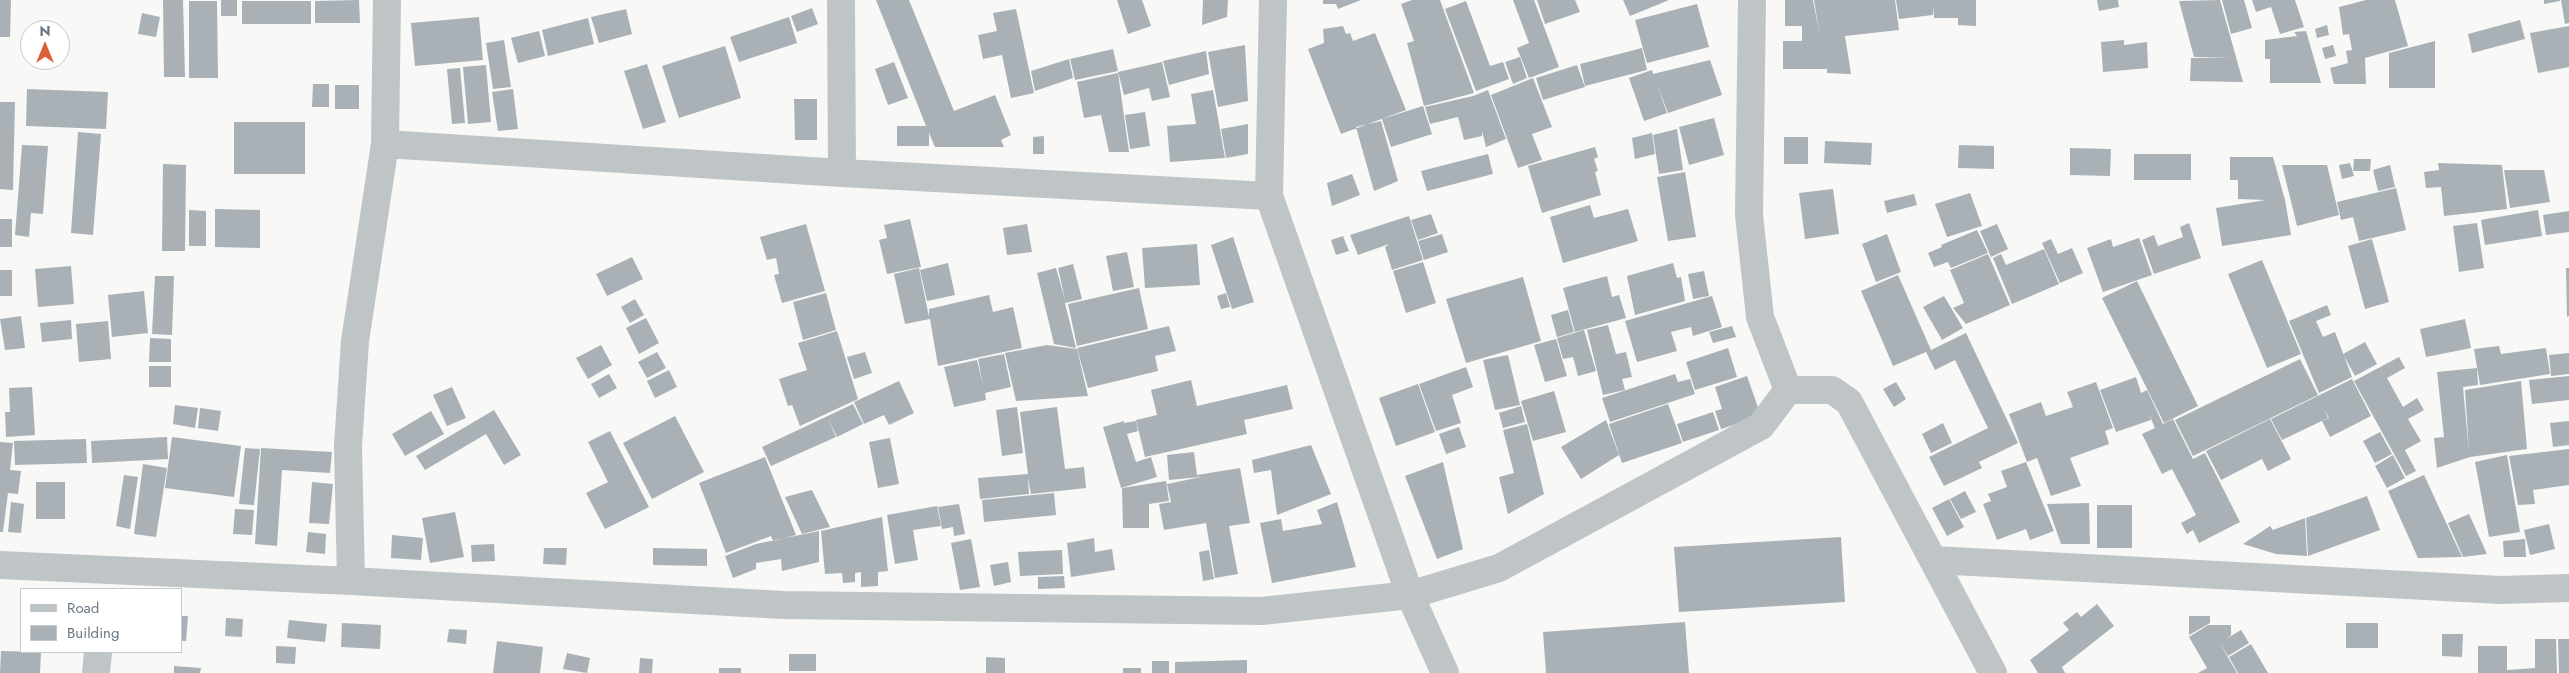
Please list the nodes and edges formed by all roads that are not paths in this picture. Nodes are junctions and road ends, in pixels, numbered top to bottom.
1 (387, 0) edge
2 (841, 0) edge
3 (1274, 0) edge
4 (1752, 0) edge
5 (385, 144) junction
6 (842, 173) junction
7 (1269, 196) junction
8 (1788, 390) junction
9 (1934, 560) junction
10 (0, 565) edge
11 (104, 580) edge
12 (351, 581) junction
13 (2569, 588) edge
14 (1410, 595) junction
15 (98, 653) edge
16 (96, 673) edge
17 (1445, 673) edge
18 (1993, 673) edge

1 - 5 street
2 - 6 street
3 - 7 street
4 - 8 street
5 - 6 street
5 - 12 street
6 - 7 street
7 - 14 street
8 - 9 street
8 - 14 street
9 - 13 street
9 - 18 street
10 - 11 street
11 - 12 street
12 - 14 street
14 - 17 street
15 - 16 street

